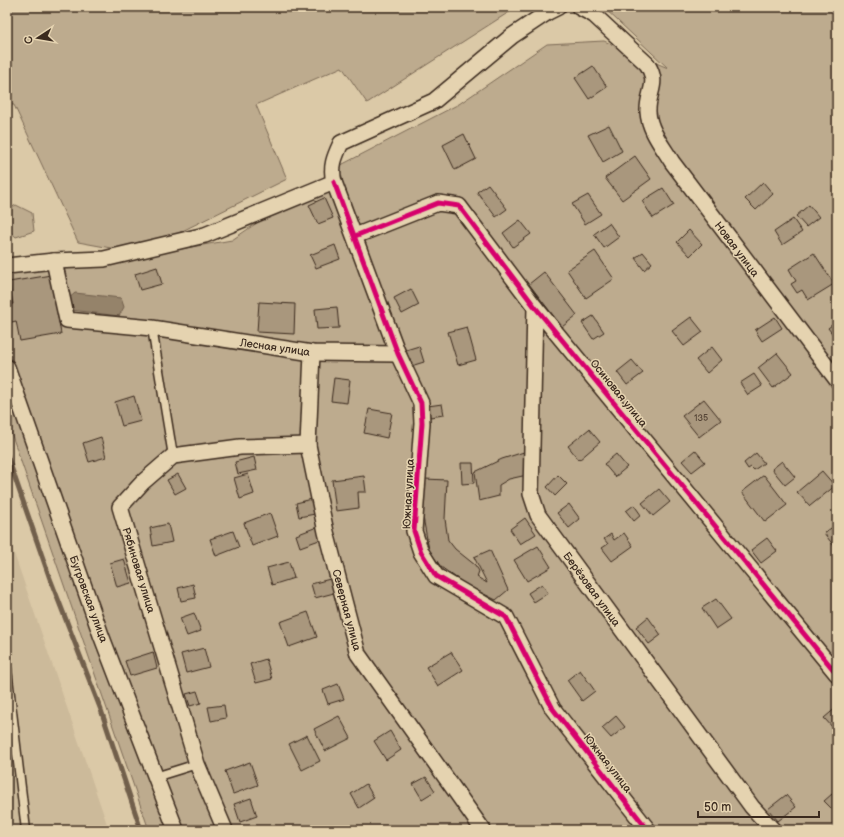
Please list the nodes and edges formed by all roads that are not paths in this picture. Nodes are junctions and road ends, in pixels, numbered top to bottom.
1 (558, 7) edge
2 (579, 7) edge
3 (334, 182) junction
4 (355, 236) junction
5 (54, 261) junction
6 (7, 266) edge
7 (535, 307) junction
8 (152, 328) junction
9 (312, 353) junction
10 (398, 354) junction
11 (7, 367) edge
12 (837, 380) edge
13 (308, 445) junction
14 (172, 456) junction
15 (7, 674) edge
16 (837, 674) edge
17 (197, 764) junction
18 (155, 777) junction
19 (26, 830) edge
20 (176, 830) edge
21 (225, 830) edge
22 (483, 830) edge
23 (648, 830) edge
24 (773, 830) edge

1 - 3 street, Южная улица
2 - 12 street, Новая улица
3 - 4 street, Южная улица
3 - 5 street
4 - 7 street, Осиновая улица
4 - 10 street, Южная улица
5 - 6 street
5 - 8 street, Лесная улица
7 - 16 street, Осиновая улица
7 - 24 street, Берёзовая улица
8 - 9 street, Лесная улица
8 - 14 lane
9 - 10 street, Лесная улица
9 - 13 street, Северная улица
10 - 23 street, Южная улица
11 - 18 street, Бугровская улица
13 - 14 street
13 - 22 street, Северная улица
14 - 17 street, Рябиновая улица
15 - 19 lane
17 - 18 lane
17 - 21 street, Рябиновая улица
18 - 20 street, Бугровская улица

